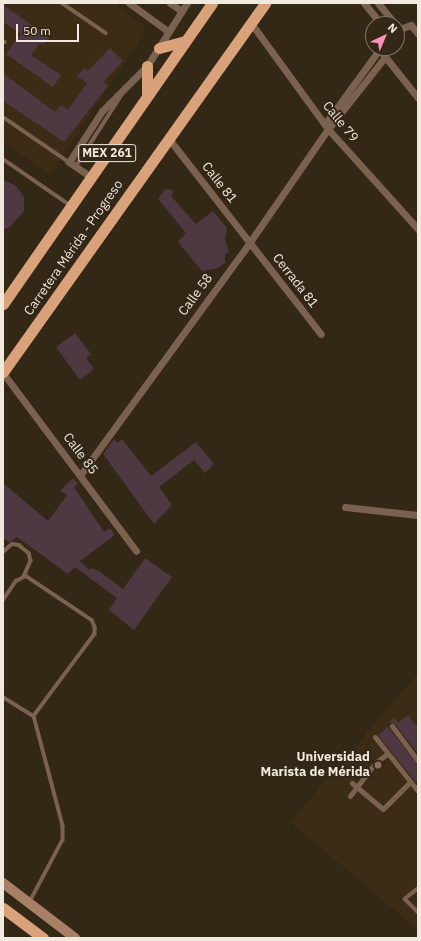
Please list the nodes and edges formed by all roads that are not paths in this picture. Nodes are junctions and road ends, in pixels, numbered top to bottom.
1 (62, 3) edge
2 (129, 3) edge
3 (170, 3) edge
4 (187, 3) edge
5 (212, 3) edge
6 (265, 3) edge
7 (364, 3) edge
8 (378, 3) edge
9 (182, 11) junction
10 (375, 16) edge
11 (388, 16) edge
12 (251, 23) junction
13 (405, 26) edge
14 (169, 32) junction
15 (106, 33) dead end
16 (418, 34) edge
17 (185, 41) junction
18 (159, 48) junction
19 (375, 56) edge
20 (385, 57) joint
21 (147, 66) junction
22 (147, 96) junction
23 (418, 98) edge
24 (3, 117) edge
25 (326, 126) junction
26 (169, 139) junction
27 (3, 159) edge
28 (72, 164) junction
29 (91, 177) junction
30 (71, 206) junction
31 (418, 229) edge
32 (250, 242) junction
33 (3, 303) edge
34 (321, 334) dead end
35 (3, 373) edge
36 (81, 474) junction
37 (345, 507) dead end
38 (418, 515) edge
39 (136, 551) dead end
40 (3, 552) edge
41 (24, 576) junction
42 (3, 600) edge
43 (3, 697) edge
44 (34, 716) junction
45 (392, 726) dead end
46 (375, 737) dead end
47 (387, 754) junction
48 (418, 761) edge
49 (410, 782) junction
50 (352, 783) dead end
51 (418, 791) edge
52 (350, 796) dead end
53 (3, 882) edge
54 (418, 889) edge
55 (29, 903) junction
56 (3, 908) edge
57 (418, 912) edge
58 (43, 938) edge
59 (75, 938) edge

1 - 15 lane
2 - 14 street
3 - 9 street
4 - 9 street
5 - 17 highway, Carretera Mérida - Progreso / MEX 261
6 - 12 highway, Carretera Mérida - Progreso / MEX 261
7 - 10 street
8 - 11 street
9 - 14 street
12 - 25 street, Calle 79
12 - 26 highway, Carretera Mérida - Progreso / MEX 261
13 - 16 street
14 - 18 street
17 - 18 highway
17 - 22 highway, Carretera Mérida - Progreso / MEX 261
18 - 21 street
19 - 25 street
20 - 23 street
20 - 25 street
21 - 22 highway
21 - 28 street
22 - 29 highway, Carretera Mérida - Progreso / MEX 261
24 - 28 lane
25 - 31 street, Calle 79
25 - 32 street, Calle 58
26 - 32 street, Calle 81
26 - 35 highway, Carretera Mérida - Progreso / MEX 261
27 - 30 lane
28 - 29 street
29 - 30 highway, Carretera Mérida - Progreso / MEX 261
30 - 33 highway, Carretera Mérida - Progreso / MEX 261
32 - 34 street, Cerrada 81
32 - 36 street, Calle 58
35 - 36 street, Calle 85
36 - 39 street, Calle 85
37 - 38 street
40 - 41 lane
41 - 42 lane
41 - 44 lane
43 - 44 lane
44 - 55 lane
45 - 48 street
46 - 47 street
47 - 49 street
47 - 52 street
49 - 50 street
49 - 51 street
53 - 55 main road
54 - 57 lane
55 - 59 main road
56 - 58 highway

